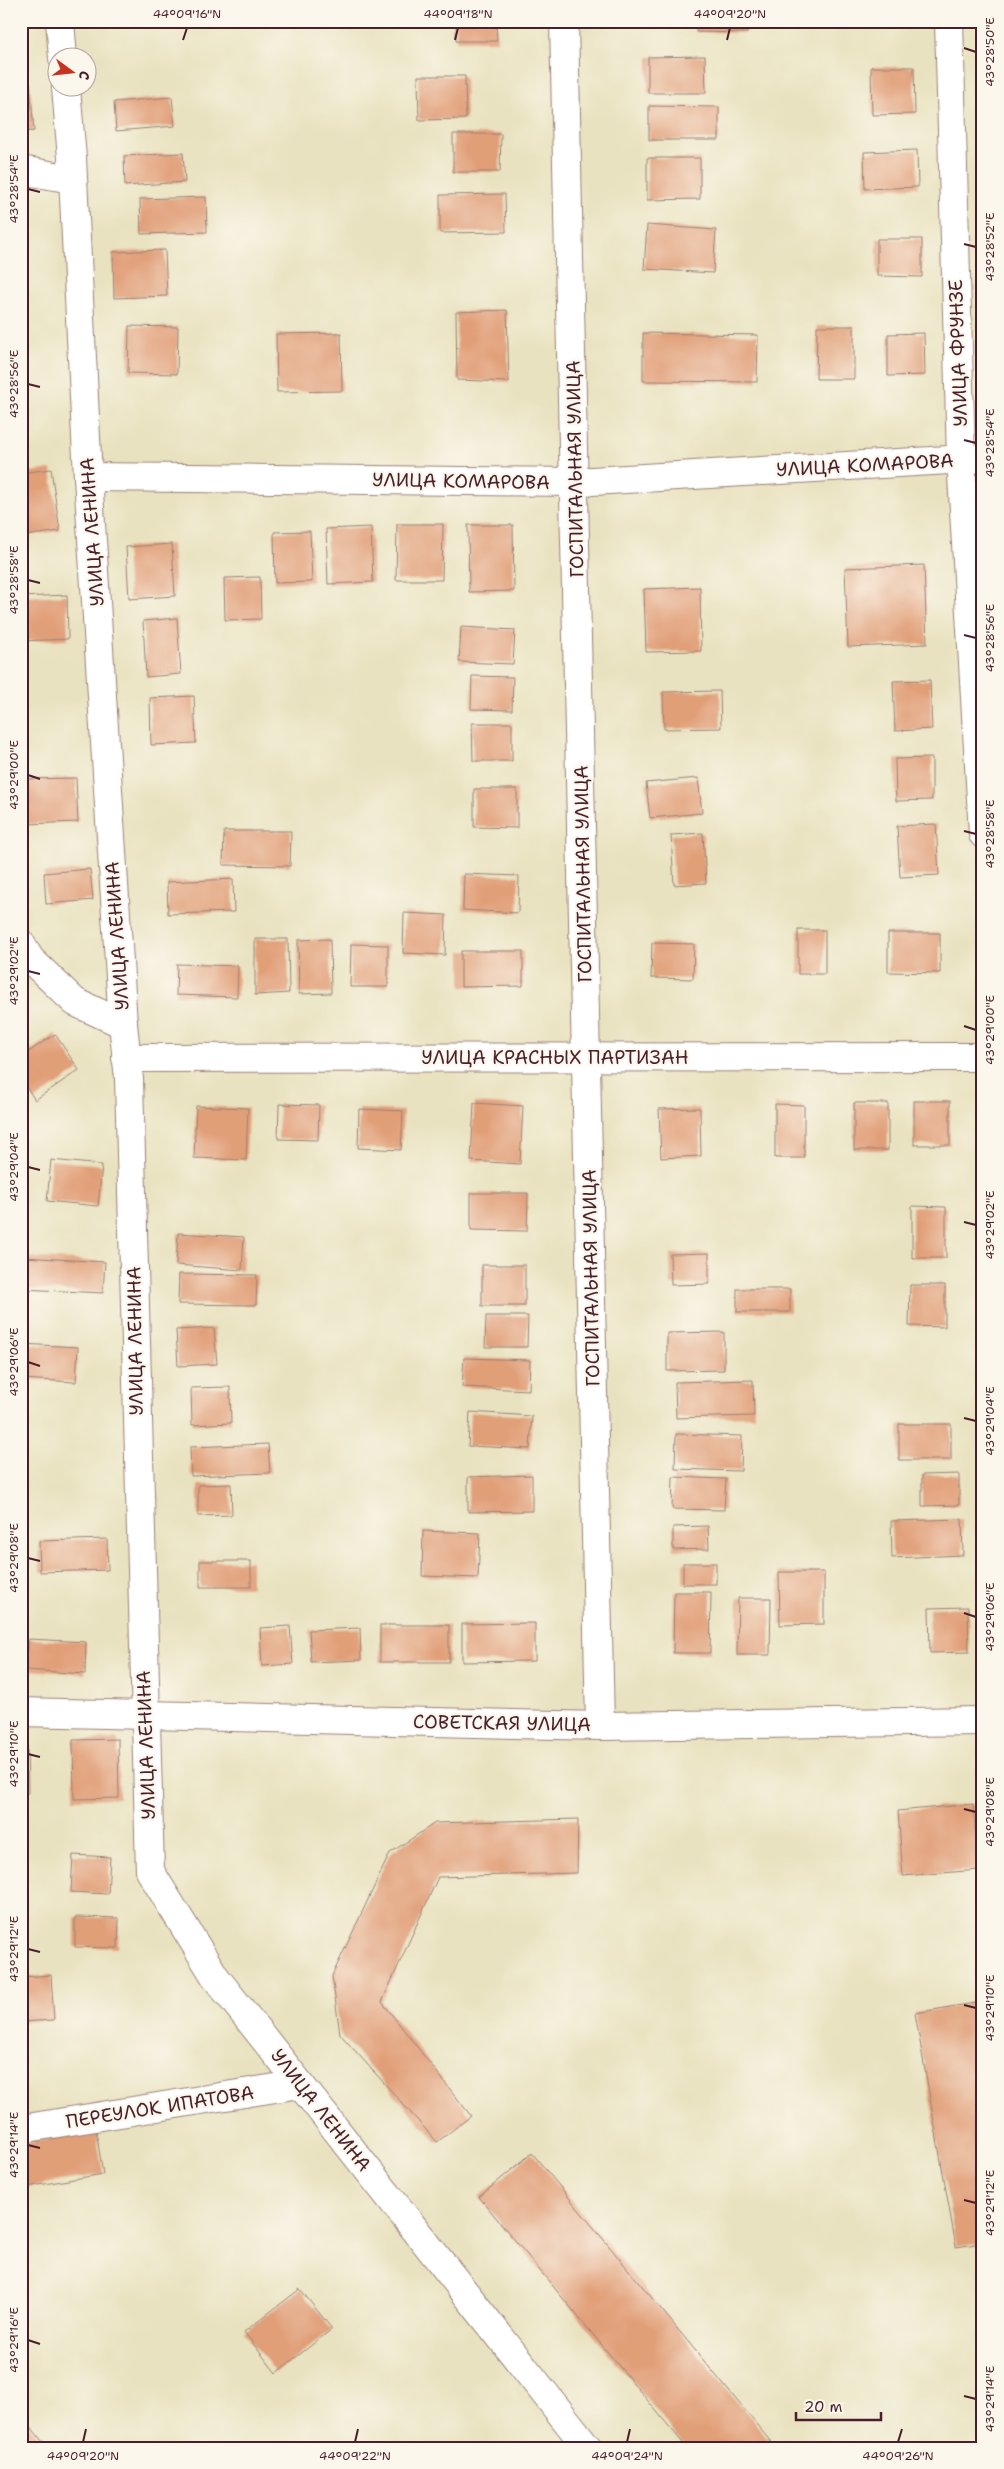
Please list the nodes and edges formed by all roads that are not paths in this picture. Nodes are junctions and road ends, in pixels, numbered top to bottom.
1 (60, 21) edge
2 (564, 21) edge
3 (949, 21) edge
4 (62, 48) edge
5 (67, 98) edge
6 (21, 170) edge
7 (72, 179) junction
8 (972, 459) edge
9 (88, 477) junction
10 (575, 482) junction
11 (983, 834) edge
12 (21, 944) edge
13 (123, 1024) junction
14 (587, 1057) junction
15 (983, 1057) edge
16 (126, 1058) junction
17 (21, 1712) edge
18 (145, 1715) junction
19 (983, 1721) edge
20 (600, 1726) junction
21 (300, 2084) junction
22 (21, 2129) edge
23 (588, 2448) edge

1 - 4 street
2 - 10 street, ГОСПИТАЛЬНАЯ УЛИЦА
3 - 8 street, УЛИЦА ФРУНЗЕ
5 - 7 street, УЛИЦА ЛЕНИНА
6 - 7 street
7 - 9 street, УЛИЦА ЛЕНИНА
8 - 10 street, УЛИЦА КОМАРОВА
8 - 11 street, УЛИЦА ФРУНЗЕ
9 - 10 street, УЛИЦА КОМАРОВА
9 - 13 street, УЛИЦА ЛЕНИНА
10 - 14 street, ГОСПИТАЛЬНАЯ УЛИЦА
12 - 13 street
13 - 16 street, УЛИЦА ЛЕНИНА
14 - 15 street, УЛИЦА КРАСНЫХ ПАРТИЗАН
14 - 16 street, УЛИЦА КРАСНЫХ ПАРТИЗАН
14 - 20 street, ГОСПИТАЛЬНАЯ УЛИЦА
16 - 18 street, УЛИЦА ЛЕНИНА
17 - 18 street, СОВЕТСКАЯ УЛИЦА
18 - 20 street, СОВЕТСКАЯ УЛИЦА
18 - 21 street, УЛИЦА ЛЕНИНА
19 - 20 street, СОВЕТСКАЯ УЛИЦА
21 - 22 street, ПЕРЕУЛОК ИПАТОВА
21 - 23 street, УЛИЦА ЛЕНИНА

